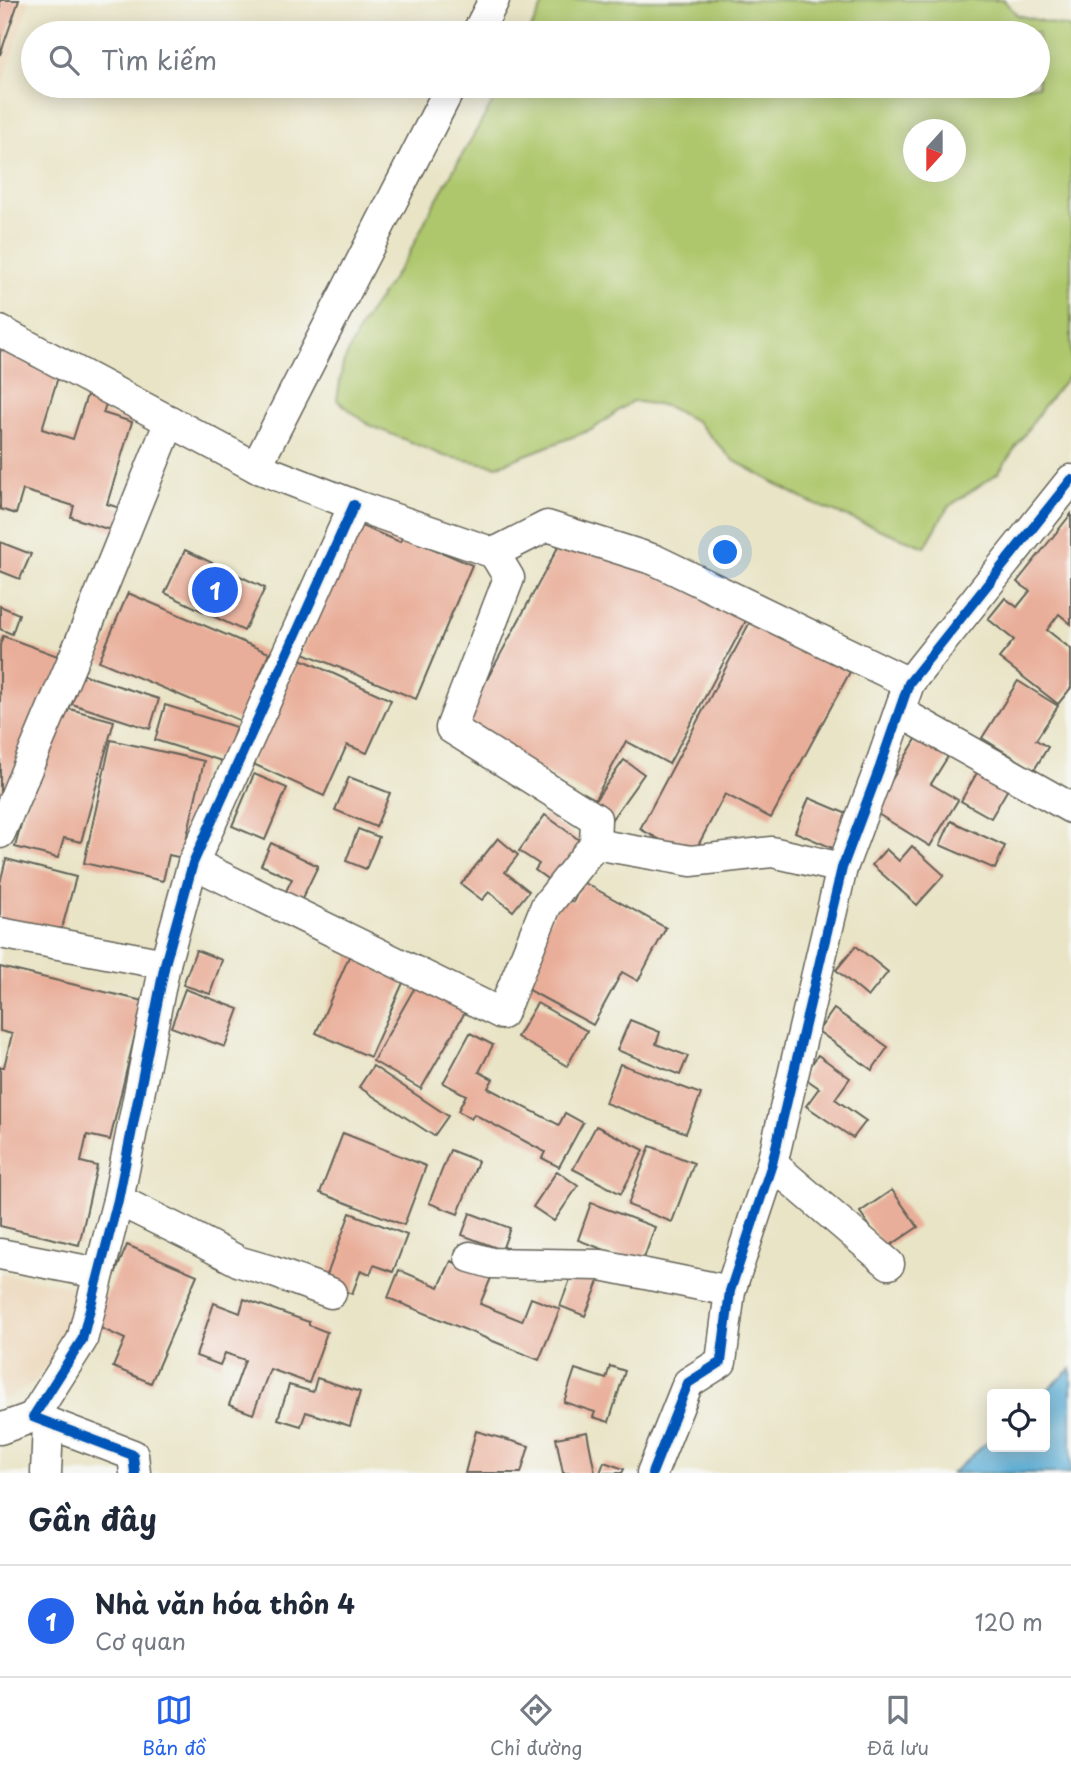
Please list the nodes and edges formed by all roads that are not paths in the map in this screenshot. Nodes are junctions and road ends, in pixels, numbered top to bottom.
1 (495, 0) edge
2 (484, 21) edge
3 (445, 98) edge
4 (0, 331) edge
5 (170, 422) junction
6 (256, 467) junction
7 (1071, 480) edge
8 (354, 505) junction
9 (494, 553) junction
10 (909, 683) junction
11 (900, 712) junction
12 (1071, 808) edge
13 (0, 833) edge
14 (595, 844) junction
15 (192, 863) junction
16 (842, 868) junction
17 (0, 933) edge
18 (165, 964) junction
19 (772, 1164) junction
20 (118, 1200) junction
21 (0, 1254) edge
22 (470, 1257) dead end
23 (889, 1264) dead end
24 (98, 1273) junction
25 (730, 1291) junction
26 (331, 1293) dead end
27 (41, 1420) junction
28 (0, 1429) edge
29 (46, 1473) edge
30 (135, 1473) edge
31 (652, 1473) edge

1 - 2 street
3 - 6 street
4 - 5 street
5 - 6 street
5 - 13 street
6 - 8 street
7 - 10 street
8 - 9 street
8 - 15 street
9 - 10 street
9 - 14 street
10 - 11 street
11 - 12 street
11 - 16 street
14 - 15 street
14 - 16 street
15 - 18 street
16 - 19 street
17 - 18 street
18 - 20 street
19 - 23 street
19 - 25 street
20 - 24 street
20 - 26 street
21 - 24 street
22 - 25 street
24 - 27 street
25 - 31 street
27 - 28 street
27 - 29 street
27 - 30 street

